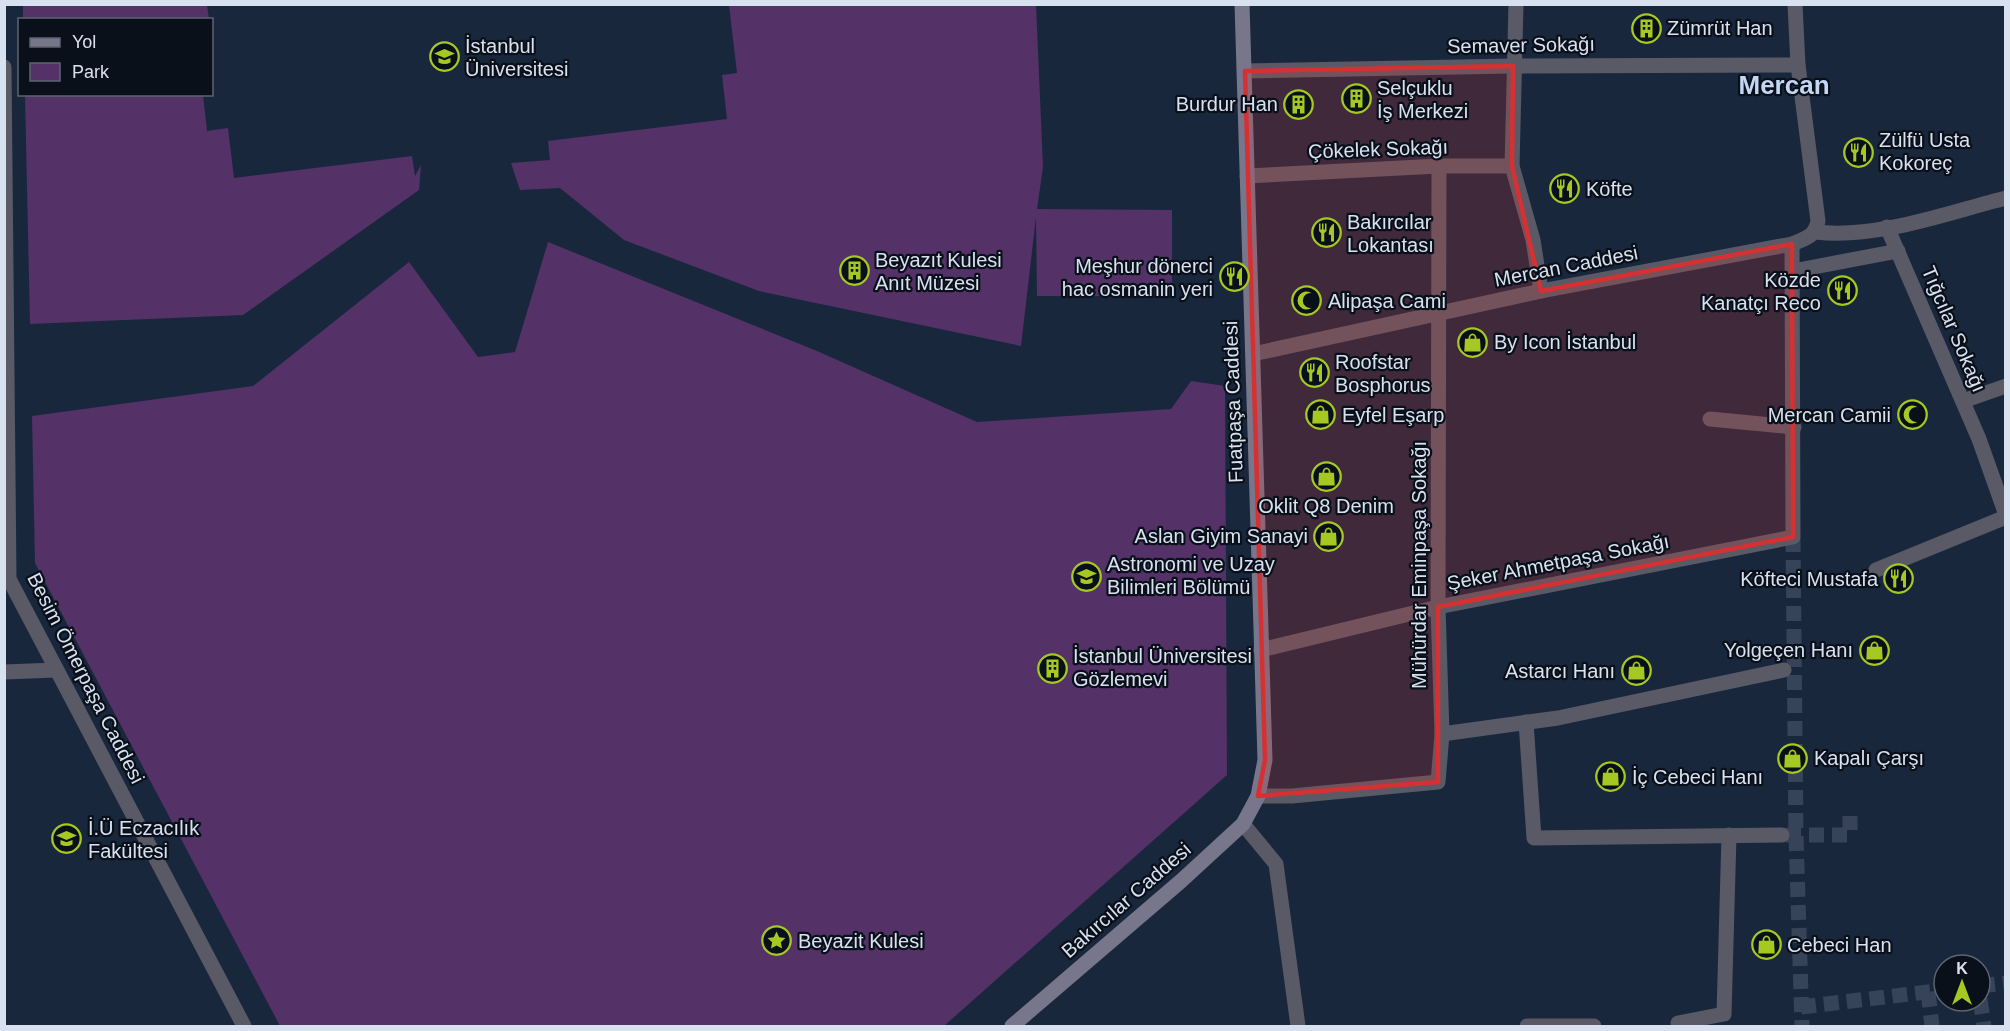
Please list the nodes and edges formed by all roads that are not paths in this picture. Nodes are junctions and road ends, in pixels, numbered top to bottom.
1 (1242, 4) edge
2 (1516, 4) edge
3 (1795, 4) edge
4 (1798, 65) junction
5 (1513, 66) junction
6 (4, 67) edge
7 (1245, 71) junction
8 (5, 76) edge
9 (1439, 166) junction
10 (1512, 166) junction
11 (1247, 176) junction
12 (2006, 198) edge
13 (1887, 227) junction
14 (1816, 232) junction
15 (1792, 244) junction
16 (1898, 251) junction
17 (1793, 271) junction
18 (1541, 291) junction
19 (1440, 313) junction
20 (1253, 354) junction
21 (6, 377) edge
22 (2006, 386) edge
23 (1963, 402) junction
24 (1710, 419) dead end
25 (1794, 427) junction
26 (2006, 516) edge
27 (1876, 570) dead end
28 (1438, 607) junction
29 (1262, 650) junction
30 (56, 670) junction
31 (1784, 670) dead end
32 (4, 672) edge
33 (1526, 722) junction
34 (1442, 734) junction
35 (1258, 796) junction
36 (1243, 824) junction
37 (1729, 835) junction
38 (1782, 835) tunnel mouth
39 (244, 1026) edge
40 (1012, 1026) edge
41 (1298, 1026) edge
42 (1527, 1026) edge
43 (1594, 1026) edge
44 (1679, 1026) edge

1 - 7 main road, Fuatpaşa Caddesi
2 - 5 street
3 - 4 street
4 - 5 street, Semaver Sokağı
4 - 14 street
5 - 7 street, Semaver Sokağı
5 - 10 street
6 - 8 street, Besim Ömerpaşa Caddesi
7 - 11 main road, Fuatpaşa Caddesi
8 - 21 street, Besim Ömerpaşa Caddesi
9 - 10 street, Çökelek Sokağı
9 - 11 street, Çökelek Sokağı
9 - 19 street, Mühürdar Eminpaşa Sokağı
10 - 18 street
11 - 20 main road, Fuatpaşa Caddesi
12 - 13 street, Mercan Caddesi
13 - 14 street, Mercan Caddesi
13 - 16 street, Tığcılar Sokağı
14 - 15 street, Mercan Caddesi
15 - 17 street
15 - 18 street, Mercan Caddesi
16 - 17 street
16 - 23 street, Tığcılar Sokağı
17 - 25 street
18 - 19 street, Mercan Caddesi
19 - 20 street, Mercan Caddesi
19 - 28 street, Mühürdar Eminpaşa Sokağı
20 - 29 main road, Fuatpaşa Caddesi
21 - 30 street, Besim Ömerpaşa Caddesi
22 - 23 street
23 - 26 street, Tığcılar Sokağı
24 - 25 street
25 - 28 street, Şeker Ahmetpaşa Sokağı
26 - 27 street
28 - 29 street, Şeker Ahmetpaşa Sokağı
28 - 34 street, Mühürdar Eminpaşa Sokağı
29 - 35 main road, Fuatpaşa Caddesi
30 - 32 street
30 - 39 street, Besim Ömerpaşa Caddesi
31 - 33 street
33 - 34 street
33 - 37 street
34 - 35 street, Mühürdar Eminpaşa Sokağı
35 - 36 main road, Bakırcılar Caddesi
36 - 40 main road, Bakırcılar Caddesi
36 - 41 street
37 - 38 street
37 - 44 street
42 - 43 street

